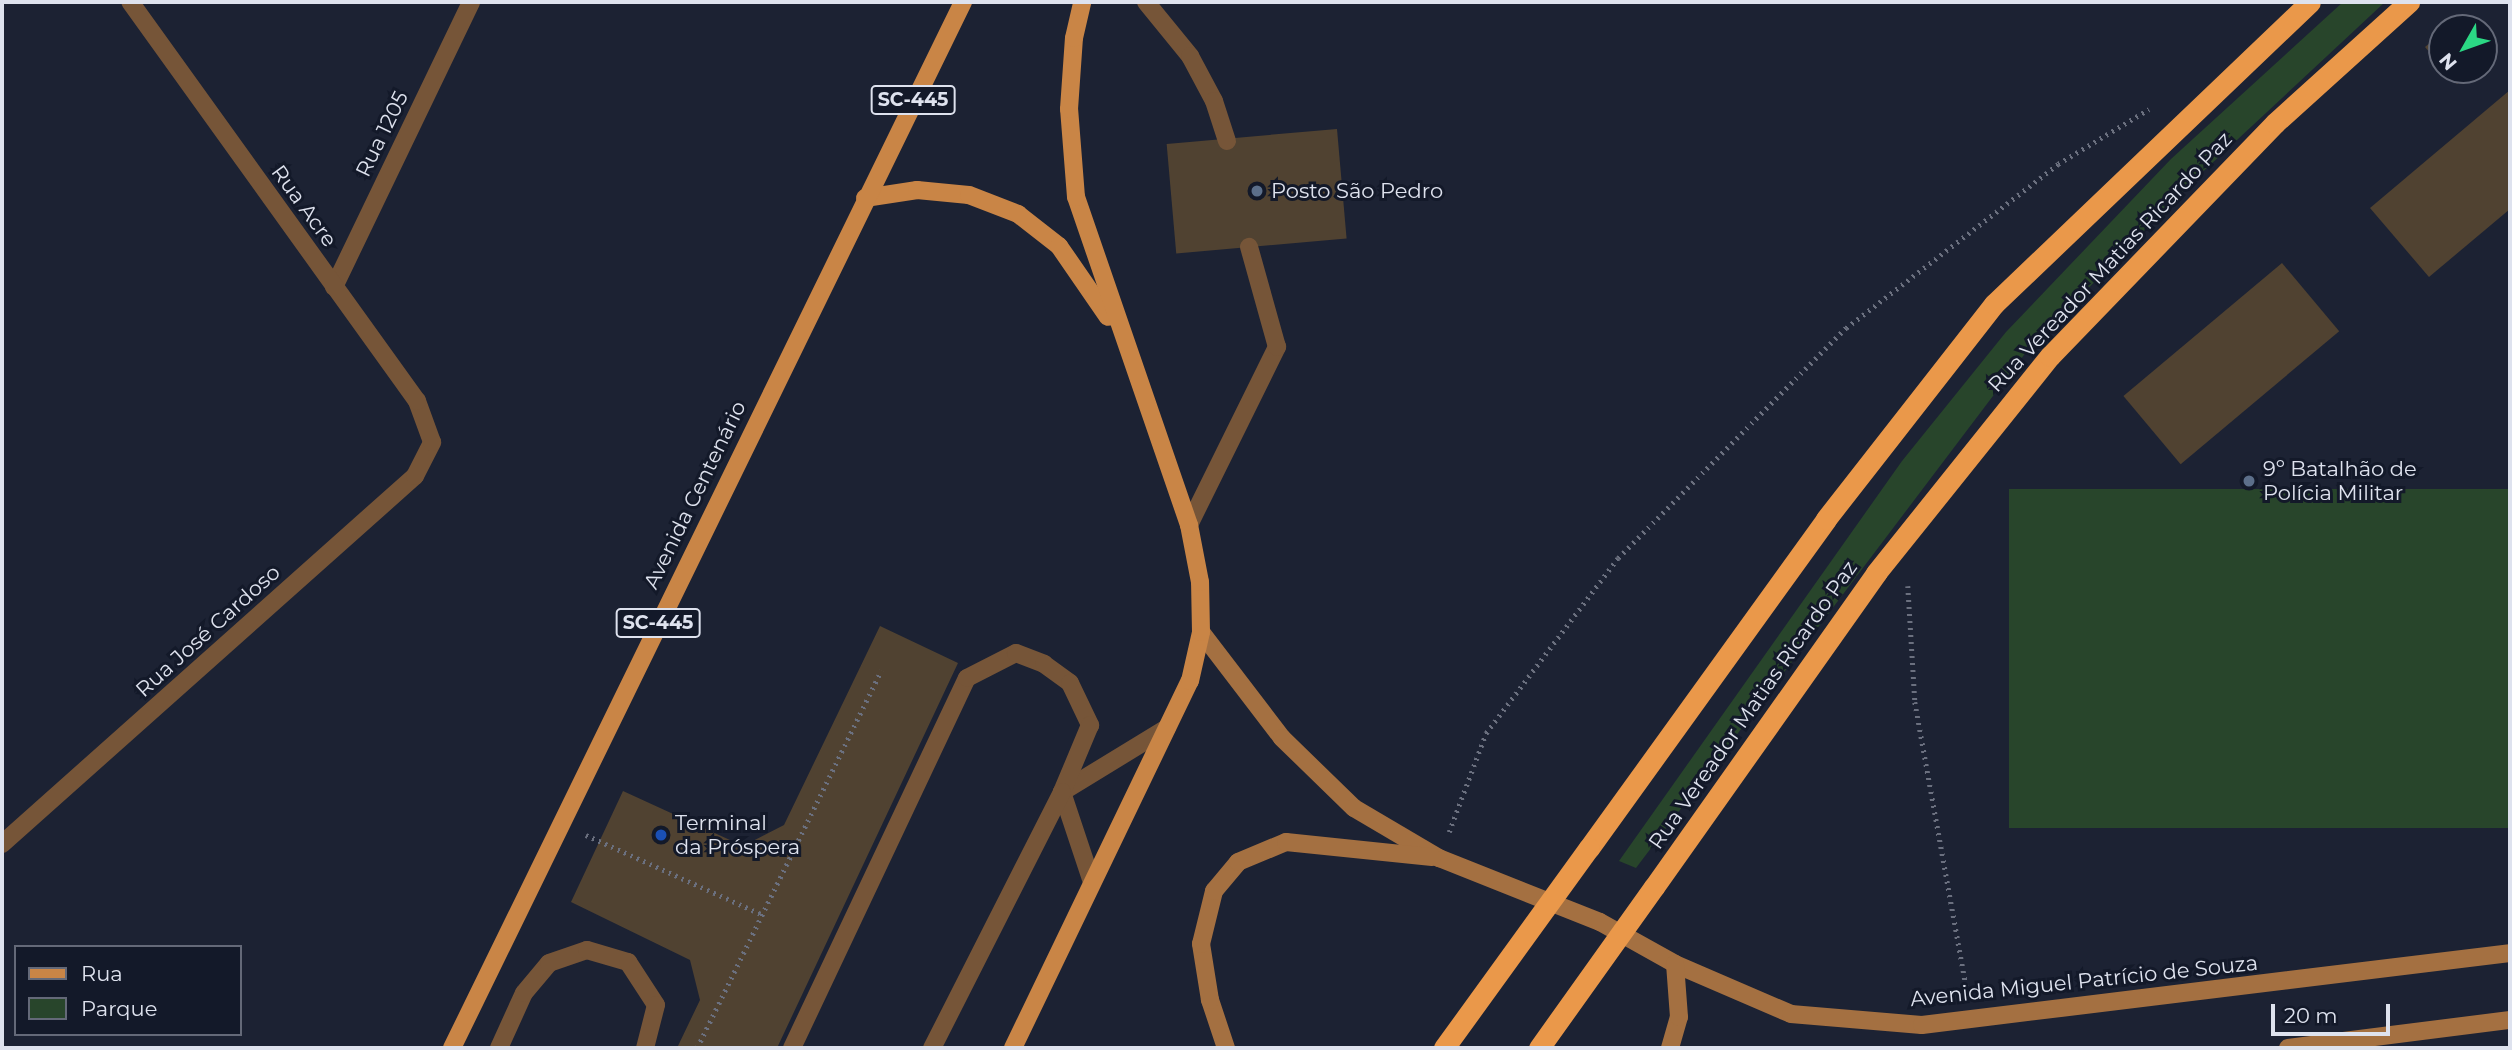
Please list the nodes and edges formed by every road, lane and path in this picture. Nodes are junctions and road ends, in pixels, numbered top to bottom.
1 (130, 2) edge
2 (471, 2) edge
3 (963, 2) edge
4 (1082, 2) edge
5 (1146, 2) edge
6 (2310, 2) edge
7 (2409, 2) edge
8 (2154, 106) dead end
9 (1227, 141) dead end
10 (865, 198) junction
11 (1249, 247) dead end
12 (334, 287) junction
13 (1123, 340) junction
14 (432, 442) joint
15 (1189, 525) junction
16 (1912, 575) dead end
17 (1201, 632) junction
18 (881, 670) dead end
19 (1167, 728) junction
20 (1062, 792) junction
21 (560, 823) junction
22 (2, 845) edge
23 (1439, 858) junction
24 (1092, 882) junction
25 (764, 915) junction
26 (2510, 953) edge
27 (1675, 964) junction
28 (1968, 996) dead end
29 (2510, 1020) edge
30 (2421, 1032) junction
31 (452, 1048) edge
32 (499, 1048) edge
33 (645, 1048) edge
34 (696, 1048) edge
35 (792, 1048) edge
36 (932, 1048) edge
37 (1013, 1048) edge
38 (1226, 1048) edge
39 (1444, 1048) edge
40 (1539, 1048) edge
41 (1670, 1048) edge
42 (2288, 1048) edge
43 (2404, 1048) edge

1 - 12 street, Rua Acre
2 - 12 street, Rua 1205
3 - 10 main road, Avenida Centenário / SC-445
4 - 13 main road
5 - 9 street
6 - 39 highway, Rua Vereador Matias Ricardo Paz, bridge
7 - 40 highway, Rua Vereador Matias Ricardo Paz, bridge
8 - 23 path
10 - 13 main road
10 - 21 main road, Avenida Centenário / SC-445
11 - 15 street
12 - 14 street, Rua Acre
13 - 15 main road
14 - 22 street, Rua José Cardoso
15 - 17 main road
16 - 28 path
17 - 19 main road
17 - 23 main road, Avenida Miguel Patrício de Souza
18 - 25 path
19 - 20 street
19 - 24 main road
20 - 24 street
20 - 35 street
20 - 36 street
21 - 25 path
21 - 31 main road, Avenida Centenário / SC-445
23 - 27 main road, Avenida Miguel Patrício de Souza
23 - 38 main road
24 - 37 main road
25 - 34 path
26 - 27 main road, Avenida Miguel Patrício de Souza
27 - 41 main road
29 - 30 main road
30 - 42 main road
30 - 43 main road
32 - 33 street

